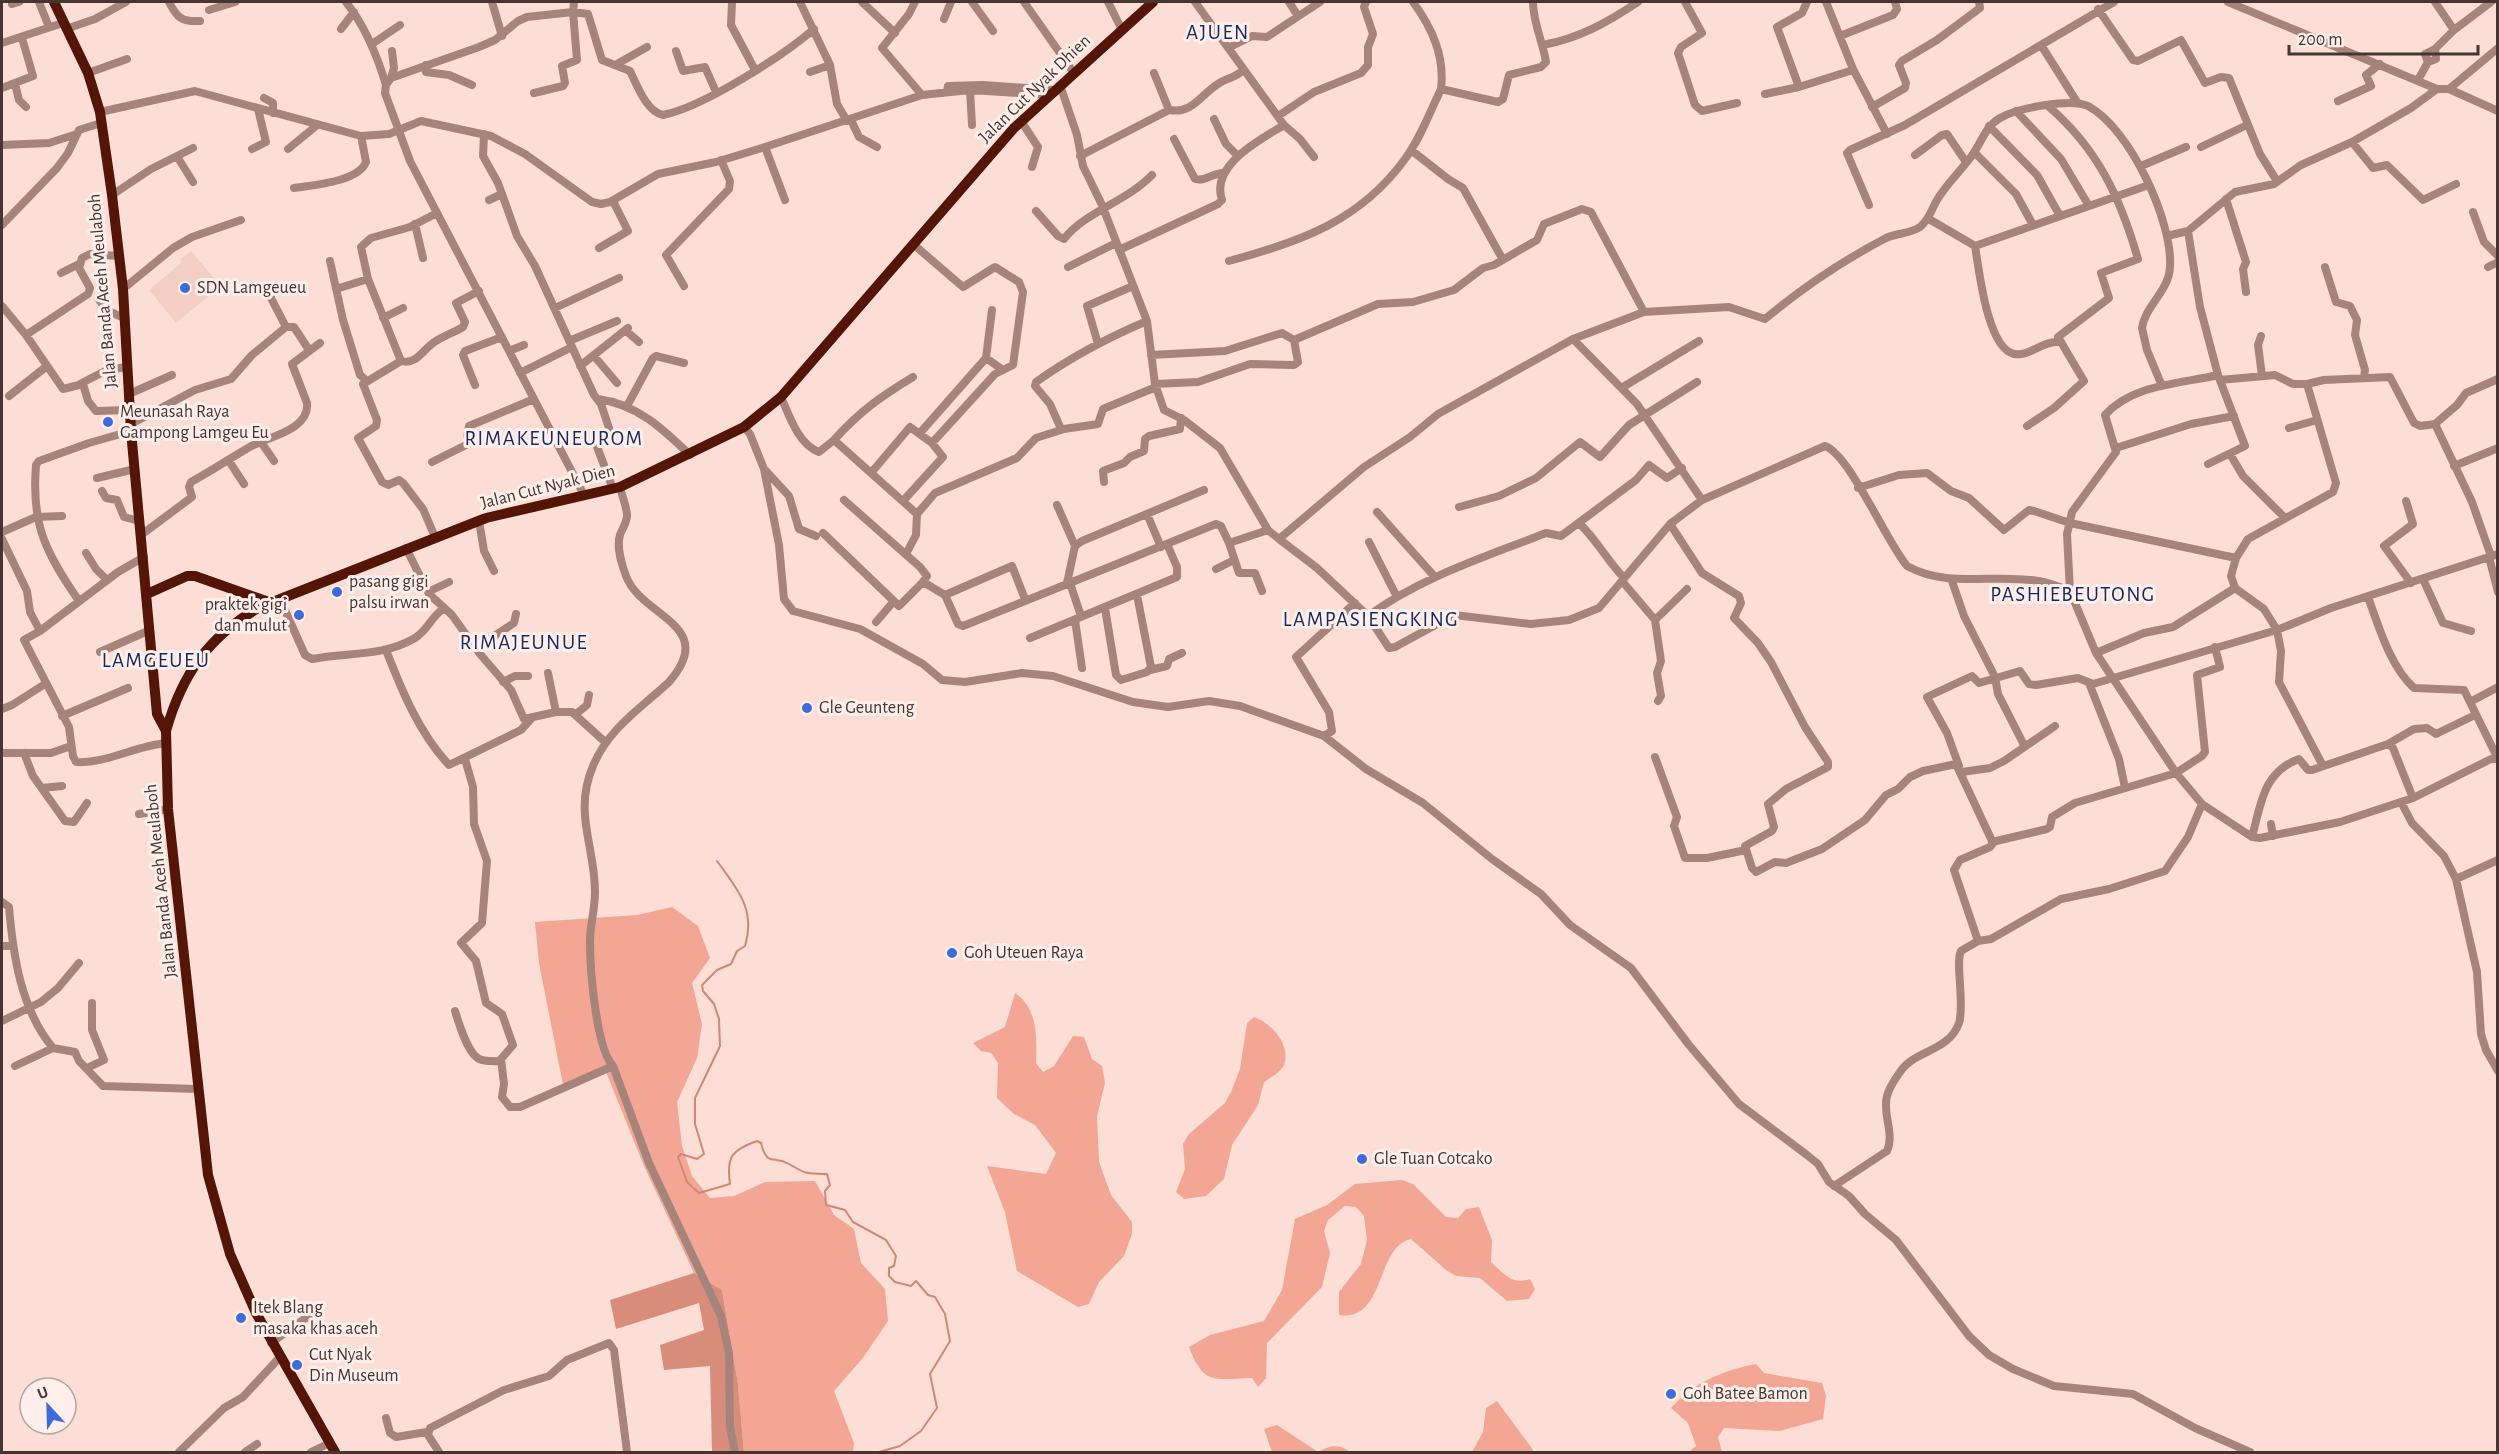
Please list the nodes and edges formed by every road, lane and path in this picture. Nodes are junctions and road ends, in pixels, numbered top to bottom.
1 (39, 2) edge
2 (54, 2) edge
3 (126, 2) edge
4 (170, 2) edge
5 (235, 2) edge
6 (346, 2) edge
7 (492, 2) edge
8 (574, 2) edge
9 (732, 2) edge
10 (800, 2) edge
11 (862, 2) edge
12 (915, 2) edge
13 (951, 2) edge
14 (972, 2) edge
15 (1024, 2) edge
16 (1108, 2) edge
17 (1153, 2) edge
18 (1196, 2) edge
19 (1289, 2) edge
20 (1320, 2) edge
21 (1366, 2) edge
22 (1413, 2) edge
23 (1533, 2) edge
24 (1638, 2) edge
25 (1685, 2) edge
26 (1807, 2) edge
27 (1826, 2) edge
28 (1895, 2) edge
29 (1979, 2) edge
30 (2114, 2) edge
31 (2228, 2) edge
32 (2435, 2) edge
33 (2488, 2) edge
34 (2098, 9) junction
35 (209, 10) dead end
36 (354, 12) junction
37 (573, 12) junction
38 (1298, 16) junction
39 (944, 19) dead end
40 (200, 21) dead end
41 (400, 25) dead end
42 (65, 26) junction
43 (49, 27) junction
44 (341, 29) dead end
45 (814, 29) junction
46 (1122, 30) junction
47 (2454, 30) junction
48 (993, 31) dead end
49 (895, 33) junction
50 (502, 36) junction
51 (1840, 36) junction
52 (22, 38) junction
53 (2, 43) edge
54 (372, 44) junction
55 (1543, 45) junction
56 (2041, 45) junction
57 (647, 47) dead end
58 (1227, 48) junction
59 (2498, 48) edge
60 (392, 51) dead end
61 (676, 51) dead end
62 (127, 58) dead end
63 (617, 64) junction
64 (2380, 64) junction
65 (426, 65) junction
66 (830, 65) junction
67 (755, 70) junction
68 (1243, 70) junction
69 (1853, 70) junction
70 (810, 72) dead end
71 (88, 73) junction
72 (1074, 73) junction
73 (1154, 73) dead end
74 (391, 78) junction
75 (2418, 80) junction
76 (15, 84) junction
77 (386, 85) junction
78 (472, 85) dead end
79 (1798, 87) junction
80 (2, 88) edge
81 (983, 88) junction
82 (947, 89) junction
83 (1441, 89) junction
84 (970, 90) junction
85 (1054, 90) junction
86 (2449, 90) junction
87 (716, 92) junction
88 (2433, 92) junction
89 (534, 93) dead end
90 (1765, 94) dead end
91 (922, 95) junction
92 (264, 98) dead end
93 (2338, 101) dead end
94 (2077, 102) junction
95 (1737, 103) dead end
96 (2048, 106) junction
97 (26, 107) dead end
98 (1872, 107) junction
99 (258, 109) junction
100 (1169, 110) junction
101 (273, 111) junction
102 (2016, 111) junction
103 (2498, 111) edge
104 (1278, 116) junction
105 (101, 118) junction
106 (1214, 119) dead end
107 (849, 120) junction
108 (1022, 121) junction
109 (972, 125) dead end
110 (1284, 125) junction
111 (2247, 125) junction
112 (316, 126) junction
113 (1989, 126) junction
114 (398, 127) junction
115 (77, 134) junction
116 (484, 134) junction
117 (1887, 134) junction
118 (361, 136) junction
119 (1174, 139) dead end
120 (2352, 142) junction
121 (2, 145) edge
122 (765, 147) junction
123 (877, 147) dead end
124 (2186, 147) dead end
125 (2201, 147) dead end
126 (194, 148) dead end
127 (252, 149) dead end
128 (288, 149) dead end
129 (1411, 150) junction
130 (1974, 152) junction
131 (1915, 155) dead end
132 (1080, 156) junction
133 (1238, 156) junction
134 (1314, 157) dead end
135 (178, 158) junction
136 (721, 160) junction
137 (1966, 162) junction
138 (2141, 166) junction
139 (1032, 167) dead end
140 (1224, 173) junction
141 (1152, 175) dead end
142 (2277, 181) junction
143 (193, 182) dead end
144 (2456, 184) dead end
145 (2149, 185) junction
146 (294, 188) dead end
147 (502, 194) junction
148 (112, 195) junction
149 (2118, 196) junction
150 (489, 200) dead end
151 (785, 200) dead end
152 (2226, 200) junction
153 (613, 201) junction
154 (945, 205) joint
155 (1869, 205) dead end
156 (2089, 206) junction
157 (1104, 210) junction
158 (1036, 211) dead end
159 (2472, 212) dead end
160 (436, 213) junction
161 (2060, 216) junction
162 (1929, 219) junction
163 (241, 220) dead end
164 (2, 223) edge
165 (415, 224) junction
166 (2033, 225) junction
167 (2188, 231) junction
168 (2167, 236) junction
169 (913, 244) junction
170 (1975, 246) junction
171 (1118, 247) junction
172 (599, 248) dead end
173 (118, 256) junction
174 (2498, 256) edge
175 (423, 258) dead end
176 (1503, 260) junction
177 (330, 261) dead end
178 (1229, 261) dead end
179 (2498, 262) edge
180 (79, 264) junction
181 (1068, 267) dead end
182 (2325, 267) dead end
183 (2488, 267) dead end
184 (61, 273) dead end
185 (619, 278) dead end
186 (368, 279) junction
187 (684, 286) dead end
188 (1133, 286) junction
189 (296, 287) dead end
190 (123, 289) junction
191 (336, 289) junction
192 (479, 291) junction
193 (2246, 291) dead end
194 (98, 298) dead end
195 (2, 306) edge
196 (403, 308) dead end
197 (555, 308) junction
198 (992, 310) dead end
199 (1644, 312) junction
200 (124, 318) junction
201 (383, 318) junction
202 (617, 321) dead end
203 (1147, 321) junction
204 (286, 327) junction
205 (26, 335) junction
206 (2261, 336) dead end
207 (502, 338) junction
208 (1573, 339) junction
209 (1294, 340) junction
210 (1699, 341) dead end
211 (639, 342) dead end
212 (2058, 342) junction
213 (320, 343) dead end
214 (570, 344) junction
215 (1098, 344) junction
216 (524, 345) dead end
217 (309, 350) junction
218 (509, 351) junction
219 (1151, 355) junction
220 (594, 356) junction
221 (986, 358) junction
222 (401, 361) junction
223 (684, 363) dead end
224 (47, 366) junction
225 (580, 366) junction
226 (127, 367) junction
227 (1002, 370) junction
228 (520, 373) junction
229 (172, 375) dead end
230 (2262, 376) junction
231 (2364, 376) junction
232 (913, 377) dead end
233 (2219, 378) junction
234 (2498, 379) edge
235 (367, 381) junction
236 (1697, 381) dead end
237 (965, 382) junction
238 (617, 383) dead end
239 (80, 384) junction
240 (2307, 384) junction
241 (475, 385) dead end
242 (1156, 386) junction
243 (2162, 386) junction
244 (1623, 387) junction
245 (976, 393) junction
246 (129, 394) junction
247 (9, 396) dead end
248 (781, 397) junction
249 (534, 399) junction
250 (598, 399) junction
251 (627, 406) junction
252 (944, 407) junction
253 (130, 410) junction
254 (1644, 415) junction
255 (2234, 416) junction
256 (954, 417) junction
257 (1180, 418) junction
258 (2317, 420) junction
259 (2436, 425) junction
260 (2027, 426) dead end
261 (131, 427) junction
262 (744, 427) junction
263 (2289, 428) dead end
264 (1061, 429) junction
265 (920, 433) junction
266 (834, 441) junction
267 (261, 442) junction
268 (932, 443) junction
269 (2116, 448) junction
270 (2498, 448) edge
271 (2230, 454) junction
272 (690, 455) junction
273 (229, 461) junction
274 (274, 461) dead end
275 (432, 462) dead end
276 (2208, 464) dead end
277 (2454, 466) junction
278 (1682, 468) junction
279 (135, 469) junction
280 (764, 469) junction
281 (871, 472) junction
282 (98, 478) dead end
283 (1104, 482) dead end
284 (244, 484) dead end
285 (1856, 484) junction
286 (616, 488) junction
287 (1204, 490) dead end
288 (102, 491) dead end
289 (584, 495) junction
290 (844, 500) dead end
291 (1702, 500) junction
292 (903, 501) junction
293 (2406, 501) dead end
294 (1057, 505) dead end
295 (1459, 507) dead end
296 (1377, 512) dead end
297 (917, 514) junction
298 (1147, 514) junction
299 (62, 516) dead end
300 (36, 517) junction
301 (2284, 517) junction
302 (139, 521) junction
303 (479, 521) junction
304 (1579, 523) junction
305 (1670, 524) junction
306 (2069, 528) junction
307 (1269, 530) junction
308 (2, 532) edge
309 (141, 535) junction
310 (435, 537) junction
311 (2, 539) edge
312 (1279, 539) junction
313 (1369, 542) dead end
314 (1229, 543) junction
315 (1075, 546) junction
316 (1164, 546) junction
317 (406, 549) junction
318 (86, 553) dead end
319 (906, 554) junction
320 (2492, 556) edge
321 (144, 557) junction
322 (2236, 558) junction
323 (1234, 560) junction
324 (1216, 569) dead end
325 (494, 570) dead end
326 (1434, 576) junction
327 (1623, 579) junction
328 (2423, 579) junction
329 (107, 580) junction
330 (1952, 580) junction
331 (449, 582) dead end
332 (923, 582) junction
333 (1068, 583) junction
334 (2411, 583) junction
335 (1687, 588) dead end
336 (2235, 588) junction
337 (1262, 591) dead end
338 (2070, 591) junction
339 (428, 592) junction
340 (2498, 592) edge
341 (147, 594) junction
342 (945, 595) junction
343 (1137, 595) junction
344 (1396, 595) junction
345 (2368, 597) junction
346 (280, 599) junction
347 (1025, 599) junction
348 (79, 601) junction
349 (894, 601) junction
350 (269, 602) junction
351 (1355, 603) junction
352 (1105, 608) junction
353 (443, 609) junction
354 (516, 614) dead end
355 (1368, 616) junction
356 (1078, 618) junction
357 (1655, 620) junction
358 (876, 622) dead end
359 (150, 630) junction
360 (2277, 630) junction
361 (40, 631) junction
362 (2471, 631) dead end
363 (1030, 638) dead end
364 (2215, 647) junction
365 (476, 648) junction
366 (386, 650) junction
367 (100, 652) dead end
368 (1182, 653) dead end
369 (2096, 653) junction
370 (1082, 668) dead end
371 (1150, 670) junction
372 (548, 673) dead end
373 (528, 676) dead end
374 (2111, 676) junction
375 (1995, 677) junction
376 (503, 682) junction
377 (2089, 683) junction
378 (45, 684) junction
379 (2498, 687) edge
380 (128, 688) dead end
381 (589, 695) dead end
382 (1658, 701) dead end
383 (2470, 702) junction
384 (2, 709) edge
385 (556, 712) junction
386 (576, 714) junction
387 (2475, 715) junction
388 (62, 716) junction
389 (531, 719) junction
390 (2055, 726) dead end
391 (166, 731) junction
392 (1324, 736) junction
393 (605, 742) junction
394 (166, 743) junction
395 (2388, 744) junction
396 (2024, 745) junction
397 (71, 746) junction
398 (2, 753) edge
399 (24, 753) junction
400 (1655, 757) dead end
401 (465, 759) junction
402 (2323, 766) junction
403 (1961, 769) junction
404 (2176, 773) junction
405 (62, 786) dead end
406 (42, 788) junction
407 (2125, 788) junction
408 (2413, 798) junction
409 (2401, 802) junction
410 (87, 803) dead end
411 (2202, 804) junction
412 (168, 809) junction
413 (139, 814) dead end
414 (2271, 824) dead end
415 (2273, 836) junction
416 (2252, 837) junction
417 (1992, 842) junction
418 (1746, 850) junction
419 (2498, 860) edge
420 (2456, 879) junction
421 (2, 902) edge
422 (1978, 941) junction
423 (2, 946) edge
424 (13, 946) junction
425 (79, 963) dead end
426 (92, 1003) dead end
427 (31, 1009) junction
428 (455, 1011) dead end
429 (2, 1021) edge
430 (53, 1048) junction
431 (501, 1062) junction
432 (15, 1066) dead end
433 (613, 1066) junction
434 (87, 1068) junction
435 (2498, 1071) edge
436 (197, 1089) junction
437 (1834, 1186) junction
438 (310, 1315) dead end
439 (271, 1343) junction
440 (280, 1357) junction
441 (386, 1418) dead end
442 (427, 1432) junction
443 (257, 1444) dead end
444 (333, 1448) edge
445 (186, 1450) edge
446 (245, 1452) edge
447 (312, 1452) edge
448 (439, 1452) edge
449 (627, 1452) edge
450 (735, 1452) edge
451 (2250, 1452) edge

1 - 43 street
2 - 42 highway, Jalan Banda Aceh Meulaboh
3 - 42 street
4 - 40 street
5 - 35 street
6 - 36 street
7 - 50 street
8 - 37 street
9 - 67 street
10 - 45 street
11 - 49 street
12 - 49 street
13 - 39 street
14 - 48 street
15 - 72 street
16 - 46 street
17 - 46 highway, Jalan Cut Nyak Dhien
18 - 58 street
19 - 38 street
20 - 38 street
21 - 104 street
22 - 83 street
23 - 55 street
24 - 55 street
25 - 95 street
26 - 79 street
27 - 51 street
28 - 51 street
29 - 98 street
30 - 34 street
31 - 64 street
32 - 47 street
33 - 47 street
34 - 56 street
34 - 111 street
36 - 44 street
36 - 54 street
37 - 50 street
37 - 63 street
37 - 89 street
38 - 58 street
41 - 54 street
42 - 43 street
42 - 71 highway, Jalan Banda Aceh Meulaboh
43 - 52 street
45 - 66 street
45 - 67 street
46 - 72 highway, Jalan Cut Nyak Dhien
47 - 75 street
49 - 91 street
50 - 65 street
51 - 69 street
52 - 53 street
52 - 76 street
54 - 77 street
55 - 83 street
56 - 94 street
56 - 117 street
57 - 63 street
58 - 68 street
59 - 86 street
60 - 74 street
61 - 87 street
62 - 71 street
63 - 87 street
64 - 75 street
64 - 93 street
65 - 74 street
65 - 78 street
66 - 70 street
66 - 107 street
67 - 87 street
68 - 100 street
68 - 104 street
69 - 79 street
69 - 98 street
71 - 105 highway, Jalan Banda Aceh Meulaboh
72 - 85 highway, Jalan Cut Nyak Dhien
73 - 100 street
74 - 77 street
75 - 88 street
76 - 80 street
76 - 97 street
77 - 114 street
79 - 90 street
81 - 82 street
81 - 84 street
81 - 85 street
82 - 84 street
82 - 91 street
83 - 129 street
84 - 109 street
85 - 108 highway, Jalan Cut Nyak Dhien
85 - 132 street
86 - 88 street
86 - 103 street
88 - 120 street
91 - 107 street
92 - 101 street
94 - 96 street
94 - 138 street
96 - 102 street
96 - 149 street
98 - 117 street
99 - 101 street
99 - 105 street
99 - 127 street
100 - 132 street
101 - 112 street
102 - 113 street
102 - 156 street
104 - 110 street
105 - 115 street
105 - 148 highway, Jalan Banda Aceh Meulaboh
106 - 133 street
107 - 122 street
107 - 123 street
108 - 139 street
108 - 154 highway, Jalan Cut Nyak Dhien
110 - 133 street
110 - 134 street
111 - 125 street
111 - 142 street
112 - 118 street
112 - 128 street
113 - 130 street
113 - 161 street
114 - 116 street
114 - 118 street
114 - 160 street
115 - 121 street
115 - 164 street
116 - 147 street
116 - 153 street
117 - 155 street
118 - 146 street
119 - 140 street
120 - 142 street
120 - 144 street
122 - 136 street
122 - 151 street
124 - 138 street
126 - 135 street
129 - 176 street
129 - 178 street
130 - 137 street
130 - 166 street
131 - 137 street
132 - 157 street
133 - 140 street
135 - 143 street
135 - 148 street
136 - 153 street
136 - 187 street
137 - 162 street
138 - 145 street
140 - 171 street
141 - 157 street
142 - 152 street
145 - 149 street
145 - 168 street
147 - 150 street
147 - 197 street
148 - 173 highway, Jalan Banda Aceh Meulaboh
149 - 156 street
149 - 212 street
152 - 167 street
152 - 193 street
153 - 172 street
154 - 169 highway, Jalan Cut Nyak Dien
156 - 161 street
157 - 158 street
157 - 171 street
159 - 174 street
160 - 165 street
160 - 192 street
161 - 166 street
162 - 170 street
162 - 199 street
163 - 190 street
165 - 175 street
165 - 186 street
166 - 170 street
167 - 168 street
167 - 233 street
168 - 243 street
169 - 227 street
169 - 248 highway, Jalan Cut Nyak Dien
170 - 212 street
171 - 181 street
171 - 188 street
173 - 180 street
173 - 190 highway, Jalan Banda Aceh Meulaboh
176 - 199 street
176 - 209 street
177 - 191 street
179 - 183 street
180 - 184 street
180 - 205 street
182 - 231 street
185 - 197 street
186 - 191 street
186 - 201 street
188 - 203 street
188 - 215 street
189 - 204 street
190 - 200 highway, Jalan Banda Aceh Meulaboh
191 - 235 street
192 - 207 street
192 - 222 street
194 - 200 street
195 - 205 street
196 - 201 street
197 - 214 street
198 - 221 street
199 - 208 street
200 - 226 highway, Jalan Banda Aceh Meulaboh
201 - 222 street
202 - 214 street
203 - 215 street
203 - 219 street
204 - 217 street
204 - 261 street
205 - 224 street
206 - 230 street
207 - 218 street
207 - 241 street
208 - 244 street
208 - 312 street
209 - 219 street
209 - 242 street
210 - 244 street
211 - 220 street
212 - 260 street
213 - 217 street
214 - 225 street
214 - 228 street
215 - 264 street
216 - 218 street
217 - 267 street
218 - 228 street
219 - 242 street
220 - 225 street
220 - 238 street
221 - 227 street
221 - 237 street
222 - 235 street
223 - 251 street
224 - 239 street
224 - 247 street
225 - 250 street
226 - 239 street
226 - 246 highway, Jalan Banda Aceh Meulaboh
227 - 245 street
228 - 249 street
229 - 246 street
230 - 233 street
230 - 240 street
231 - 240 street
231 - 259 street
232 - 266 street
233 - 243 street
233 - 255 street
234 - 259 street
235 - 310 street
236 - 254 street
237 - 245 street
237 - 252 street
239 - 253 street
240 - 258 street
242 - 257 street
242 - 264 street
243 - 269 street
244 - 254 street
245 - 256 street
246 - 253 highway, Jalan Banda Aceh Meulaboh
248 - 262 highway, Jalan Cut Nyak Dien
248 - 266 street
249 - 275 street
249 - 289 street
250 - 251 street
250 - 286 street
251 - 272 street
252 - 256 street
252 - 265 street
253 - 261 highway, Jalan Banda Aceh Meulaboh
254 - 278 street
254 - 295 street
255 - 269 street
255 - 271 street
256 - 268 street
257 - 283 street
257 - 307 street
258 - 263 street
258 - 301 street
259 - 277 street
261 - 279 highway, Jalan Banda Aceh Meulaboh
261 - 300 street
262 - 272 highway, Jalan Cut Nyak Dien
262 - 280 street
264 - 297 street
265 - 268 street
265 - 281 street
266 - 281 street
267 - 273 street
267 - 274 street
268 - 292 street
269 - 306 street
270 - 277 street
271 - 276 street
271 - 301 street
272 - 286 highway, Jalan Cut Nyak Dien
273 - 284 street
273 - 309 street
277 - 320 street
278 - 291 street
278 - 304 street
279 - 282 street
279 - 302 highway, Jalan Banda Aceh Meulaboh
280 - 349 street
280 - 392 street
281 - 292 street
285 - 291 street
285 - 306 street
285 - 330 street
286 - 289 highway, Jalan Cut Nyak Dien
286 - 393 street
287 - 298 street
288 - 302 street
289 - 303 highway, Jalan Cut Nyak Dien
290 - 319 street
291 - 305 street
292 - 297 street
293 - 334 street
294 - 315 street
296 - 326 street
297 - 319 street
298 - 315 street
298 - 316 street
299 - 300 street
300 - 308 street
300 - 348 street
301 - 322 street
302 - 309 highway, Jalan Banda Aceh Meulaboh
303 - 310 highway, Jalan Cut Nyak Dien
303 - 325 street
304 - 326 street
304 - 327 street
305 - 327 street
305 - 418 street
306 - 322 street
306 - 338 street
307 - 312 street
307 - 314 street
309 - 321 highway, Jalan Banda Aceh Meulaboh
310 - 317 highway, Jalan Cut Nyak Dien
311 - 361 street
312 - 351 street
313 - 344 street
314 - 316 street
314 - 323 street
315 - 333 street
316 - 333 street
316 - 343 street
317 - 339 street
317 - 346 highway, Jalan Cut Nyak Dien
318 - 329 street
319 - 332 street
320 - 328 street
320 - 340 street
321 - 329 street
321 - 341 highway, Jalan Banda Aceh Meulaboh
322 - 336 street
323 - 324 street
323 - 337 street
326 - 344 street
327 - 355 street
327 - 357 street
328 - 334 street
328 - 362 street
329 - 348 street
330 - 338 street
330 - 375 street
331 - 339 street
332 - 342 street
332 - 349 street
333 - 347 street
333 - 356 street
334 - 345 street
335 - 357 street
336 - 360 street
336 - 369 street
338 - 369 street
339 - 353 street
341 - 350 highway
341 - 359 highway, Jalan Banda Aceh Meulaboh
342 - 347 street
342 - 347 street
343 - 352 street
343 - 371 street
344 - 355 street
345 - 360 street
345 - 383 street
346 - 350 highway, Jalan Cut Nyak Dien
346 - 366 street
348 - 361 street
349 - 358 street
350 - 391 highway, Jalan Cut Nyak Dien
351 - 355 street
351 - 392 street
352 - 356 street
352 - 371 street
353 - 365 street
353 - 366 street
354 - 365 street
356 - 363 street
356 - 370 street
357 - 382 street
359 - 367 street
359 - 391 highway, Jalan Banda Aceh Meulaboh
360 - 364 street
360 - 402 street
361 - 378 street
364 - 374 street
364 - 404 street
365 - 376 street
366 - 401 street
368 - 371 street
369 - 374 street
372 - 385 street
373 - 376 street
374 - 377 street
374 - 404 street
375 - 377 street
375 - 396 street
375 - 403 street
376 - 389 street
377 - 407 street
378 - 384 street
378 - 388 street
379 - 383 street
380 - 388 street
381 - 386 street
383 - 387 street
385 - 386 street
385 - 389 street
386 - 393 street
387 - 395 street
387 - 408 street
388 - 397 street
389 - 401 street
390 - 396 street
391 - 394 highway, Jalan Banda Aceh Meulaboh
392 - 437 street
393 - 433 street
394 - 397 street
394 - 412 highway, Jalan Banda Aceh Meulaboh
395 - 402 street
395 - 408 street
396 - 403 street
397 - 399 street
398 - 399 street
399 - 406 street
400 - 418 street
401 - 431 street
402 - 416 street
403 - 417 street
403 - 418 street
404 - 407 street
404 - 411 street
405 - 406 street
406 - 410 street
407 - 417 street
408 - 409 street
409 - 415 street
409 - 420 street
411 - 416 street
411 - 422 street
412 - 413 street
412 - 436 highway, Jalan Banda Aceh Meulaboh
414 - 415 street
415 - 416 street
417 - 422 street
419 - 420 street
420 - 435 street
421 - 424 street
422 - 437 street
423 - 424 street
424 - 427 street
425 - 427 street
426 - 434 street
427 - 429 street
427 - 430 street
428 - 431 street
430 - 432 street
430 - 434 street
431 - 433 street
433 - 450 street
434 - 436 street
436 - 439 highway, Jalan Banda Aceh Meulaboh
437 - 451 street
438 - 439 street
439 - 440 highway, Jalan Banda Aceh Meulaboh
440 - 444 highway, Jalan Banda Aceh Meulaboh
440 - 445 street
441 - 442 street
442 - 448 street
442 - 449 street
443 - 446 street
444 - 447 street

